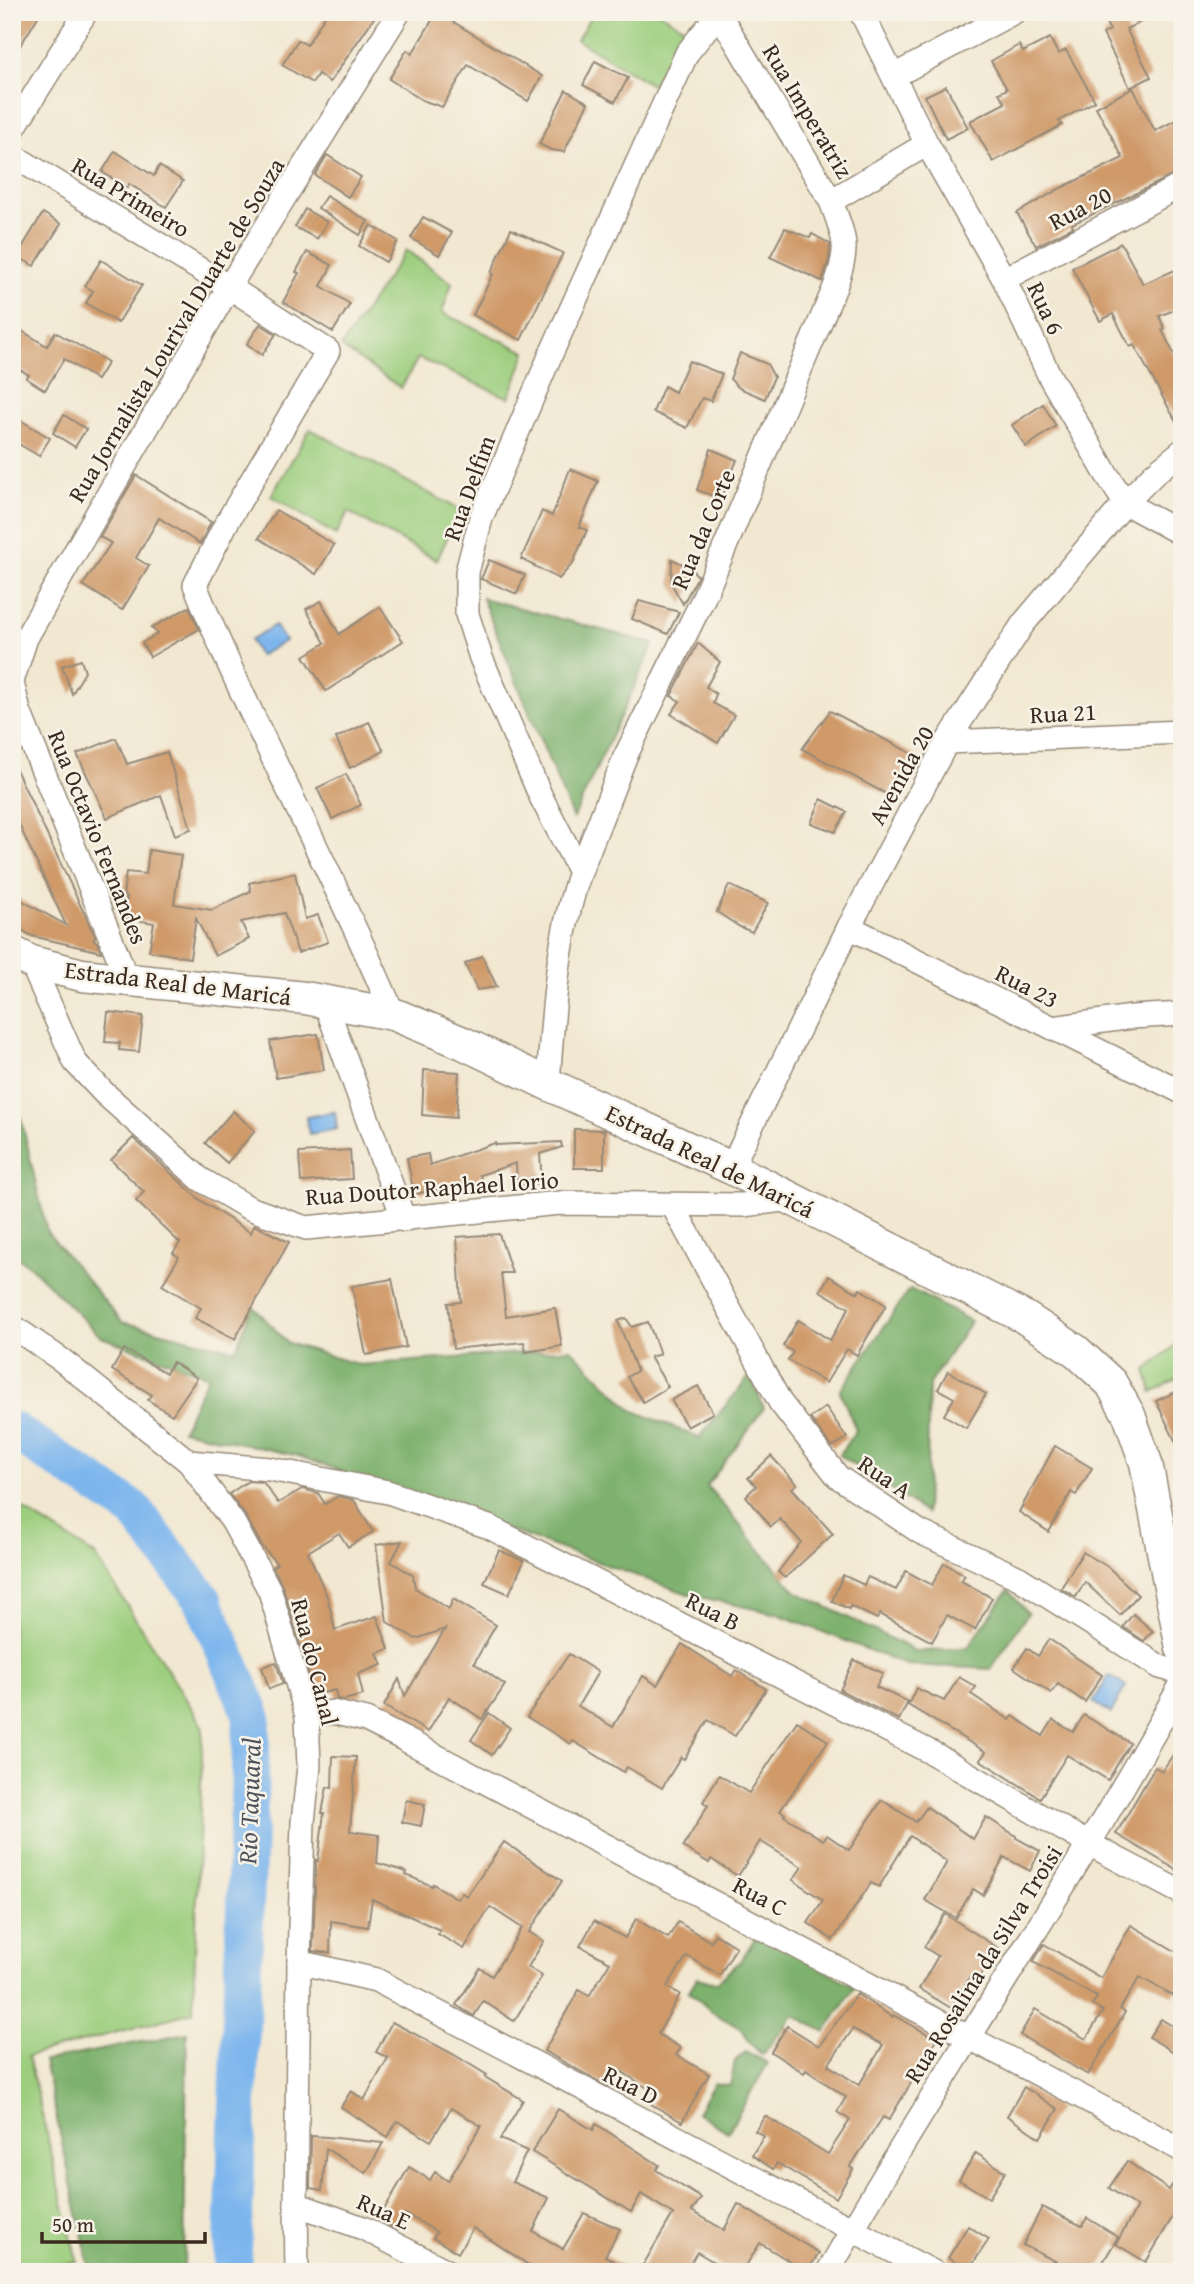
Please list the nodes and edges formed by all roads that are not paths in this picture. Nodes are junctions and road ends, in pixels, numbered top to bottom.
1 (86, 12) edge
2 (399, 12) edge
3 (861, 12) edge
4 (1014, 12) edge
5 (718, 13) edge
6 (894, 76) junction
7 (12, 131) edge
8 (926, 144) junction
9 (12, 155) edge
10 (1182, 185) edge
11 (831, 201) junction
12 (1004, 279) junction
13 (229, 287) junction
14 (1182, 451) edge
15 (1125, 503) junction
16 (1182, 534) edge
17 (12, 682) edge
18 (19, 711) joint
19 (1182, 732) edge
20 (947, 743) junction
21 (580, 872) junction
22 (849, 927) junction
23 (22, 957) edge
24 (128, 981) junction
25 (326, 1002) junction
26 (393, 1014) junction
27 (1182, 1014) edge
28 (1053, 1028) junction
29 (548, 1084) junction
30 (1182, 1092) edge
31 (731, 1168) junction
32 (791, 1199) junction
33 (673, 1206) junction
34 (404, 1220) junction
35 (12, 1326) edge
36 (189, 1462) junction
37 (1182, 1648) edge
38 (1182, 1673) edge
39 (1182, 1684) edge
40 (307, 1716) junction
41 (1089, 1844) junction
42 (1182, 1893) edge
43 (299, 1962) junction
44 (968, 2036) junction
45 (1182, 2150) edge
46 (296, 2204) junction
47 (852, 2229) junction
48 (297, 2272) edge
49 (449, 2272) edge
50 (828, 2272) edge
51 (933, 2272) edge

1 - 7 street
2 - 13 street, Rua Jornalista Lourival Duarte de Souza
3 - 6 street, Rua 6
4 - 6 street
5 - 11 street, Rua Imperatriz
5 - 21 street, Rua Delfim
6 - 8 street, Rua 6
8 - 11 street
8 - 12 street, Rua 6
9 - 13 street, Rua Primeiro
10 - 12 street, Rua 20
11 - 21 street, Rua da Corte
12 - 15 street, Rua 6
13 - 17 street, Rua Jornalista Lourival Duarte de Souza
13 - 26 street, Rua Primeiro
14 - 15 street, Avenida 20
15 - 16 street
15 - 20 street, Avenida 20
17 - 18 street, Rua Jornalista Lourival Duarte de Souza
18 - 24 street, Rua Octavio Fernandes
19 - 20 street, Rua 21
20 - 22 street, Avenida 20
21 - 29 street
22 - 28 street, Rua 23
22 - 31 street, Avenida 20
23 - 24 main road, Estrada Real de Maricá
23 - 34 street, Rua Doutor Raphael Iorio
24 - 25 main road, Estrada Real de Maricá
25 - 26 main road, Estrada Real de Maricá
25 - 34 street
26 - 29 main road, Estrada Real de Maricá
27 - 28 street
28 - 30 street, Rua 23
29 - 31 main road, Estrada Real de Maricá
31 - 32 main road, Estrada Real de Maricá
32 - 33 street, Rua Doutor Raphael Iorio
32 - 37 main road, Estrada Real de Maricá
33 - 34 street, Rua Doutor Raphael Iorio
33 - 38 street, Rua A
35 - 36 street, Rua do Canal
36 - 40 street, Rua do Canal
36 - 41 street, Rua B
39 - 41 street, Rua Rosalina da Silva Troisi
40 - 43 street, Rua do Canal
40 - 44 street, Rua C
41 - 42 street, Rua B
41 - 44 street, Rua Rosalina da Silva Troisi
43 - 46 street, Rua do Canal
43 - 47 street, Rua D
44 - 45 street, Rua C
44 - 47 street, Rua Rosalina da Silva Troisi
46 - 48 street, Rua do Canal
46 - 49 street, Rua E
47 - 50 street, Rua Rosalina da Silva Troisi
47 - 51 street, Rua D

